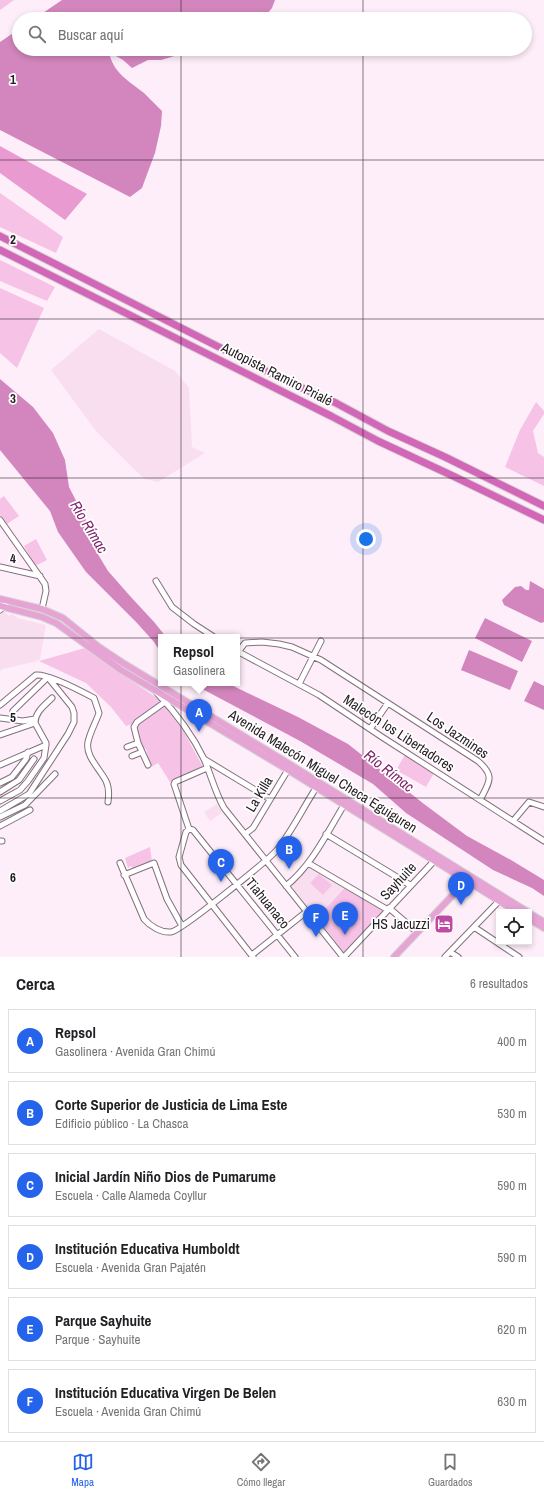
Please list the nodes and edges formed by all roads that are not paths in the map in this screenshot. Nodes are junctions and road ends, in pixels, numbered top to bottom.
1 (0, 236) edge
2 (0, 250) edge
3 (544, 506) edge
4 (0, 520) edge
5 (544, 520) edge
6 (0, 567) edge
7 (40, 576) junction
8 (156, 581) dead end
9 (0, 599) edge
10 (8, 601) junction
11 (1, 608) edge
12 (42, 609) junction
13 (209, 634) edge
14 (321, 641) dead end
15 (240, 648) edge
16 (240, 652) edge
17 (314, 656) junction
18 (136, 672) junction
19 (47, 678) junction
20 (299, 684) junction
21 (158, 686) edge
22 (158, 686) edge
23 (152, 688) junction
24 (52, 698) dead end
25 (165, 702) junction
26 (388, 703) junction
27 (0, 705) edge
28 (13, 711) dead end
29 (0, 718) edge
30 (35, 721) junction
31 (370, 729) junction
32 (0, 734) edge
33 (138, 743) junction
34 (45, 746) junction
35 (127, 747) dead end
36 (28, 752) junction
37 (142, 752) junction
38 (132, 756) dead end
39 (34, 759) dead end
40 (204, 759) junction
41 (0, 765) edge
42 (148, 765) dead end
43 (207, 768) junction
44 (289, 768) junction
45 (55, 774) dead end
46 (0, 783) edge
47 (316, 788) junction
48 (0, 792) edge
49 (270, 799) junction
50 (480, 800) junction
51 (0, 801) edge
52 (108, 802) dead end
53 (344, 805) junction
54 (544, 807) edge
55 (30, 810) dead end
56 (0, 811) edge
57 (0, 816) edge
58 (513, 821) junction
59 (0, 826) edge
60 (189, 829) junction
61 (245, 834) junction
62 (326, 834) junction
63 (544, 841) edge
64 (436, 859) junction
65 (266, 860) junction
66 (120, 863) dead end
67 (308, 864) junction
68 (124, 875) junction
69 (468, 878) junction
70 (237, 883) junction
71 (410, 885) junction
72 (286, 886) junction
73 (501, 899) junction
74 (211, 904) junction
75 (389, 909) junction
76 (513, 909) edge
77 (522, 909) edge
78 (306, 912) junction
79 (532, 914) edge
80 (532, 921) edge
81 (544, 922) edge
82 (182, 926) junction
83 (474, 927) junction
84 (544, 928) edge
85 (417, 932) junction
86 (278, 934) junction
87 (450, 952) junction
88 (253, 956) edge
89 (295, 957) edge
90 (344, 957) edge
91 (394, 957) edge
92 (445, 957) edge
93 (458, 957) edge
94 (519, 957) edge

1 - 3 highway, Autopista Ramiro Prialé
2 - 5 highway, Autopista Ramiro Prialé
4 - 7 street
6 - 7 street
7 - 12 street
8 - 13 street
9 - 10 main road, Avenida Malecón Miguel Checa Eguiguren
10 - 11 street
10 - 12 main road, Avenida Malecón Miguel Checa Eguiguren
11 - 23 main road, Avenida Malecón Miguel Checa Eguiguren
12 - 18 main road, Avenida Malecón Miguel Checa Eguiguren
14 - 17 street
15 - 17 street
16 - 20 street, Malecón los Libertadores
17 - 20 street
17 - 26 street
18 - 22 main road, Avenida Malecón Miguel Checa Eguiguren
18 - 23 street
19 - 27 street
19 - 28 street
19 - 52 street
19 - 56 street
20 - 31 street, Malecón los Libertadores
21 - 44 main road, Avenida Malecón Miguel Checa Eguiguren
23 - 25 street
23 - 44 main road, Avenida Malecón Miguel Checa Eguiguren
24 - 30 street
25 - 33 street
25 - 40 street
26 - 31 street
26 - 50 street, Los Jazmines
29 - 30 street
30 - 32 street
30 - 34 street
31 - 50 street, Malecón los Libertadores
33 - 35 street
33 - 37 street
34 - 36 street
34 - 51 street
36 - 41 street
36 - 46 street
37 - 38 street
37 - 42 street
39 - 48 street
40 - 43 street
40 - 49 street
43 - 60 street, Tiahuanaco
43 - 61 street
44 - 47 main road, Avenida Malecón Miguel Checa Eguiguren
44 - 49 street, La Killa
44 - 64 main road, Avenida Malecón Miguel Checa Eguiguren
45 - 57 street
47 - 53 main road, Avenida Malecón Miguel Checa Eguiguren
47 - 65 street
49 - 61 street, La Killa
50 - 58 street, Malecón los Libertadores
53 - 62 street
53 - 64 main road, Avenida Malecón Miguel Checa Eguiguren
54 - 58 street
55 - 59 street
58 - 63 street, Malecón los Libertadores
60 - 70 street, Tiahuanaco
60 - 74 street
61 - 65 street
62 - 67 street
62 - 71 street
64 - 69 main road, Avenida Malecón Miguel Checa Eguiguren
64 - 71 street, Sayhuite
65 - 70 street
65 - 72 street
66 - 68 street
67 - 72 street
67 - 75 street
68 - 82 street
68 - 82 street
69 - 73 main road, Avenida Malecón Miguel Checa Eguiguren
69 - 85 main road
70 - 74 street
70 - 86 street, Tiahuanaco
71 - 75 street, Sayhuite
72 - 78 street
73 - 76 main road, Avenida Malecón Miguel Checa Eguiguren
73 - 77 main road, Avenida Malecón Miguel Checa Eguiguren
73 - 83 street
74 - 82 street
74 - 88 street
75 - 85 street
75 - 90 street, Sayhuite
78 - 86 street
78 - 90 street
79 - 81 main road, Avenida Malecón Miguel Checa Eguiguren
80 - 84 main road
83 - 87 street
83 - 94 street
85 - 91 main road
86 - 88 street
86 - 89 street, Tiahuanaco
87 - 92 street
87 - 93 street

